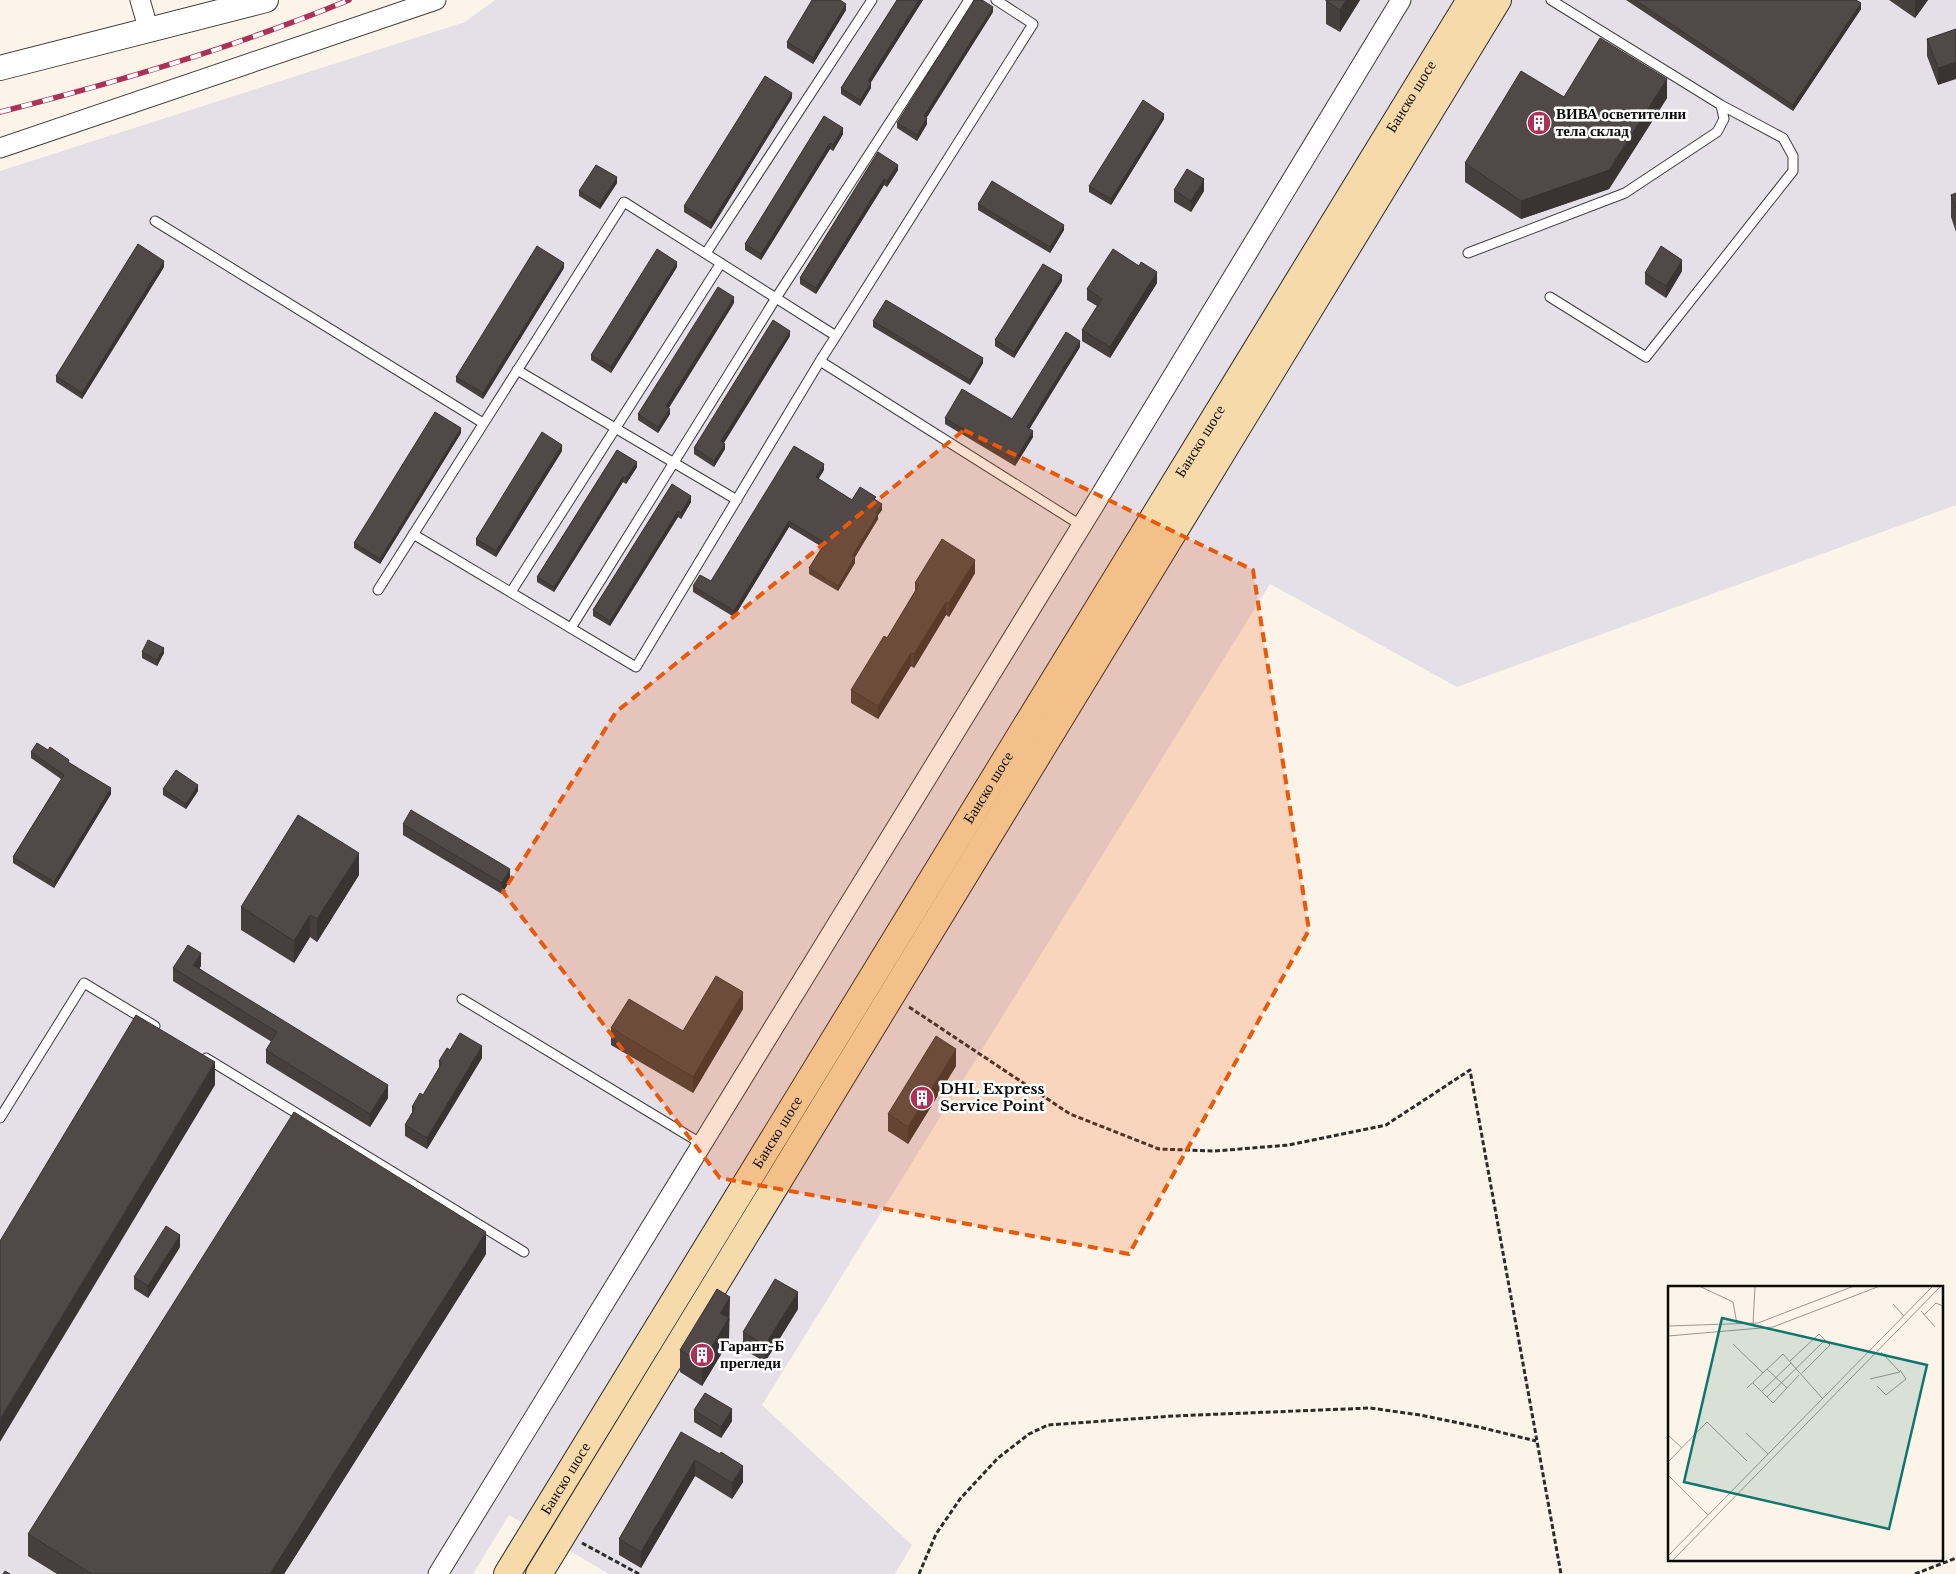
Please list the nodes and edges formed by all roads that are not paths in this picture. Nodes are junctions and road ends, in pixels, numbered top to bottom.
1 (140, 0) edge
2 (266, 0) edge
3 (436, 0) edge
4 (872, 0) edge
5 (969, 0) edge
6 (996, 0) edge
7 (1401, 0) edge
8 (1470, 0) edge
9 (1498, 0) edge
10 (1551, 0) edge
11 (149, 31) junction
12 (0, 68) edge
13 (1721, 105) junction
14 (0, 148) edge
15 (156, 221) dead end
16 (706, 253) junction
17 (1468, 253) dead end
18 (721, 263) junction
19 (1550, 297) dead end
20 (776, 298) junction
21 (836, 336) junction
22 (820, 361) junction
23 (517, 370) junction
24 (483, 423) junction
25 (615, 428) junction
26 (674, 463) junction
27 (737, 500) junction
28 (1082, 526) junction
29 (413, 534) junction
30 (378, 590) dead end
31 (511, 592) junction
32 (572, 628) junction
33 (462, 999) dead end
34 (160, 1029) edge
35 (194, 1050) edge
36 (0, 1118) edge
37 (702, 1144) junction
38 (524, 1252) dead end
39 (438, 1574) edge
40 (507, 1574) edge
41 (539, 1574) edge

1 - 11 street
2 - 11 street
3 - 14 street
4 - 16 lane
5 - 20 lane
6 - 21 lane
7 - 28 street
8 - 40 main road, Банско шосе
9 - 41 main road, Банско шосе
10 - 13 lane
11 - 12 street
13 - 17 lane
13 - 19 lane
15 - 24 lane
16 - 18 lane
16 - 23 lane
18 - 20 lane
18 - 25 lane
20 - 21 lane
20 - 26 lane
21 - 22 lane
22 - 27 lane
22 - 28 lane
23 - 24 lane
23 - 25 lane
24 - 29 lane
25 - 26 lane
25 - 31 lane
26 - 27 lane
26 - 32 lane
27 - 32 lane
28 - 37 street
29 - 30 lane
29 - 31 lane
31 - 32 lane
33 - 37 lane
34 - 36 lane
35 - 38 lane
37 - 39 street

